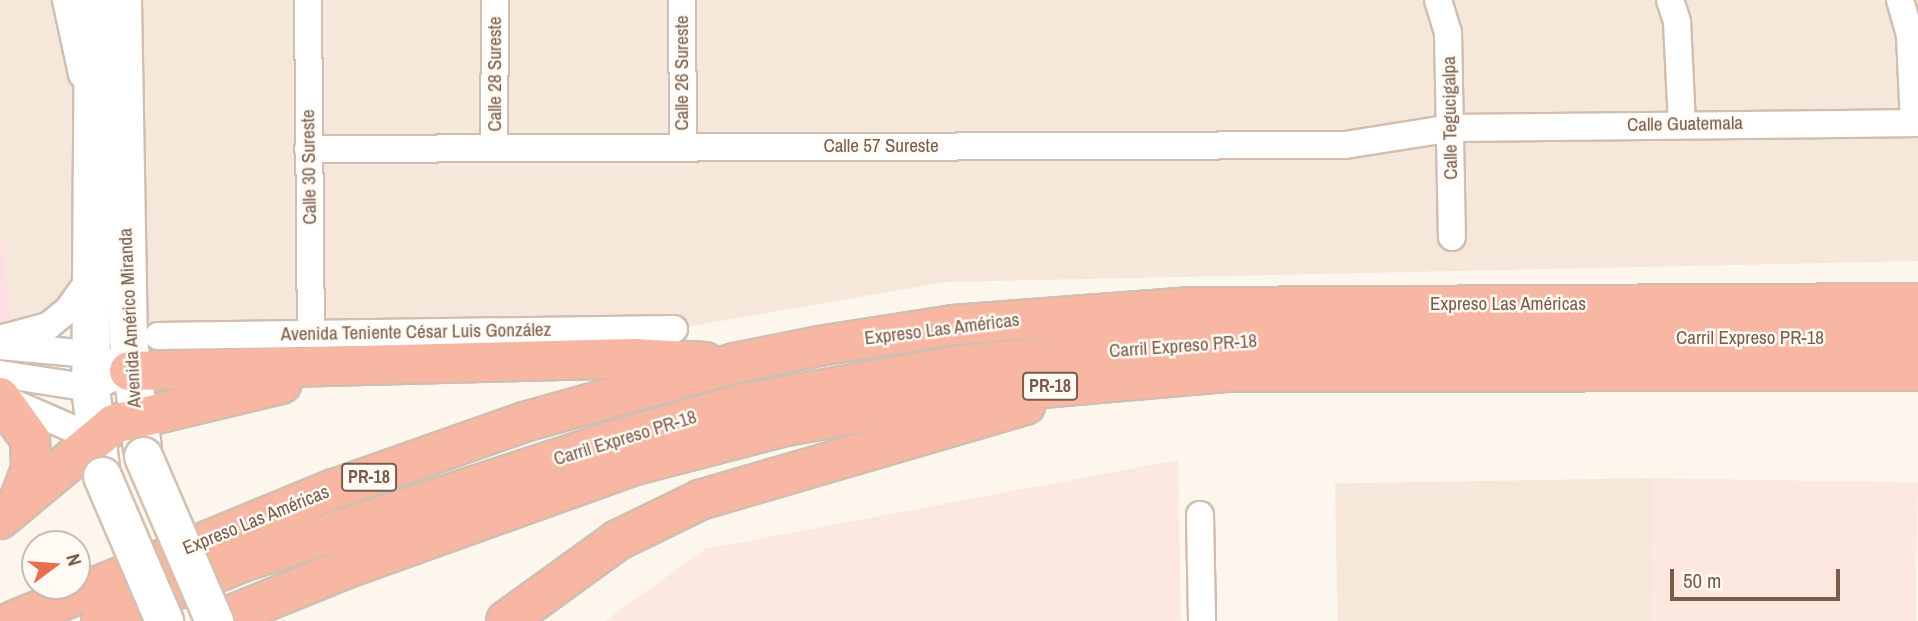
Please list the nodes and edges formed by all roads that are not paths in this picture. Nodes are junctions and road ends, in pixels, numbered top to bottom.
1 (66, 0) edge
2 (93, 0) edge
3 (122, 0) edge
4 (308, 0) edge
5 (495, 0) edge
6 (682, 0) edge
7 (1438, 0) edge
8 (1670, 0) edge
9 (1900, 0) edge
10 (91, 115) junction
11 (1916, 122) edge
12 (1682, 124) junction
13 (1452, 128) junction
14 (682, 146) junction
15 (495, 148) junction
16 (308, 149) junction
17 (1452, 237) dead end
18 (90, 279) junction
19 (1918, 303) edge
20 (674, 329) dead end
21 (311, 334) junction
22 (158, 336) dead end
23 (1918, 338) edge
24 (0, 339) edge
25 (0, 346) edge
26 (735, 363) junction
27 (376, 367) junction
28 (90, 371) junction
29 (129, 371) junction
30 (1918, 371) edge
31 (0, 374) edge
32 (1108, 380) junction
33 (0, 398) edge
34 (135, 416) junction
35 (94, 438) junction
36 (464, 488) junction
37 (10, 508) edge
38 (1199, 515) dead end
39 (13, 621) edge
40 (101, 621) edge
41 (151, 621) edge
42 (164, 621) edge
43 (216, 621) edge
44 (506, 621) edge
45 (1202, 621) edge

1 - 10 street
2 - 10 street, Avenida Américo Miranda
3 - 29 street, Avenida Américo Miranda
4 - 16 street, Calle 30 Sureste
5 - 15 street, Calle 28 Sureste
6 - 14 street, Calle 26 Sureste
7 - 13 street, Calle Tegucigalpa
8 - 12 street
9 - 11 street
10 - 18 street, Avenida Américo Miranda
11 - 12 street, Calle Guatemala
12 - 13 street, Calle Guatemala
13 - 14 street, Calle 57 Sureste
13 - 17 street, Calle Tegucigalpa
14 - 15 street, Calle 57 Sureste
15 - 16 street, Calle 57 Sureste
16 - 21 street, Calle 30 Sureste
18 - 24 street
18 - 28 street, Avenida Américo Miranda
19 - 26 highway, Expreso Las Américas / PR-18
20 - 21 street, Avenida Teniente César Luis González
21 - 22 street, Avenida Teniente César Luis González
23 - 36 highway, Carril Expreso PR-18
25 - 28 street
26 - 27 highway
26 - 39 highway, Expreso Las Américas / PR-18
27 - 29 highway
27 - 34 highway
28 - 29 street
28 - 31 street
28 - 35 street, Avenida Américo Miranda
29 - 34 street, Avenida Américo Miranda
30 - 32 highway, PR-18
32 - 43 highway, PR-18
32 - 44 highway
33 - 35 street
33 - 37 highway
34 - 35 highway
34 - 43 street, Avenida Américo Miranda, bridge
35 - 37 highway
35 - 42 street, Avenida Américo Miranda, bridge
36 - 40 highway, Carril Expreso PR-18
36 - 41 highway, Carril Expreso PR-18
38 - 45 street

